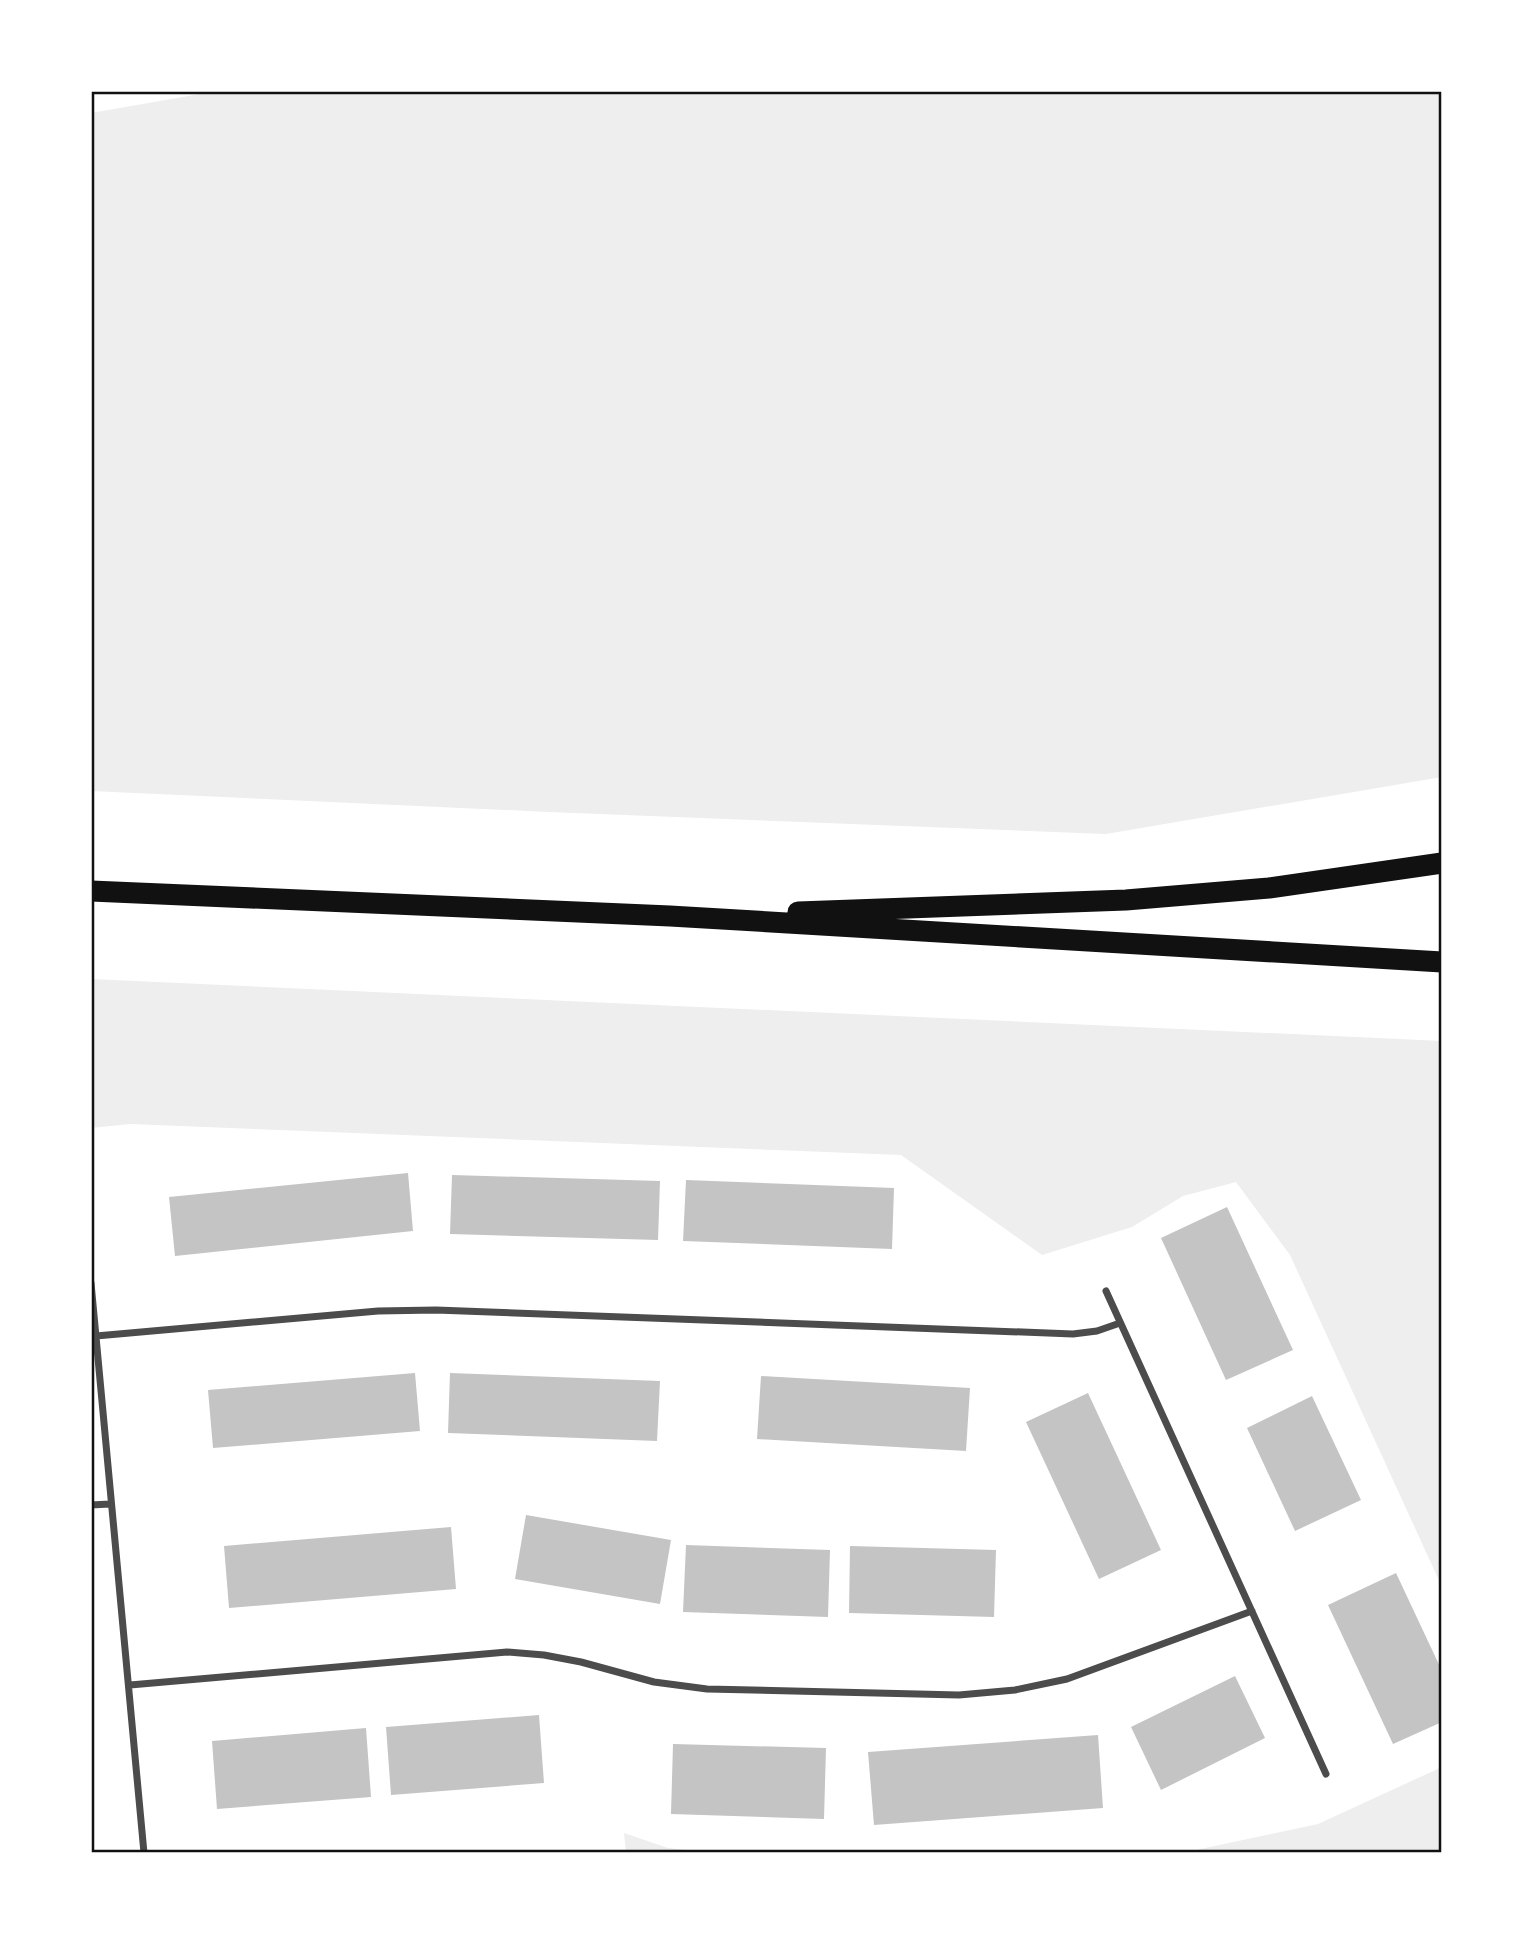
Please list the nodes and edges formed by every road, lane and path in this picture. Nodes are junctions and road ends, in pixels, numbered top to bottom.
1 (1442, 863) edge
2 (91, 891) edge
3 (670, 916) junction
4 (1442, 962) edge
5 (91, 1283) edge
6 (1106, 1291) dead end
7 (1120, 1323) junction
8 (96, 1336) junction
9 (110, 1504) junction
10 (91, 1505) edge
11 (1252, 1611) junction
12 (130, 1685) junction
13 (1326, 1774) dead end
14 (144, 1853) edge

1 - 3 highway
2 - 3 highway
3 - 4 highway
5 - 8 street
6 - 7 street
7 - 8 street
7 - 11 street
8 - 9 street
9 - 10 street
9 - 12 street
11 - 12 street
11 - 13 street
12 - 14 street

